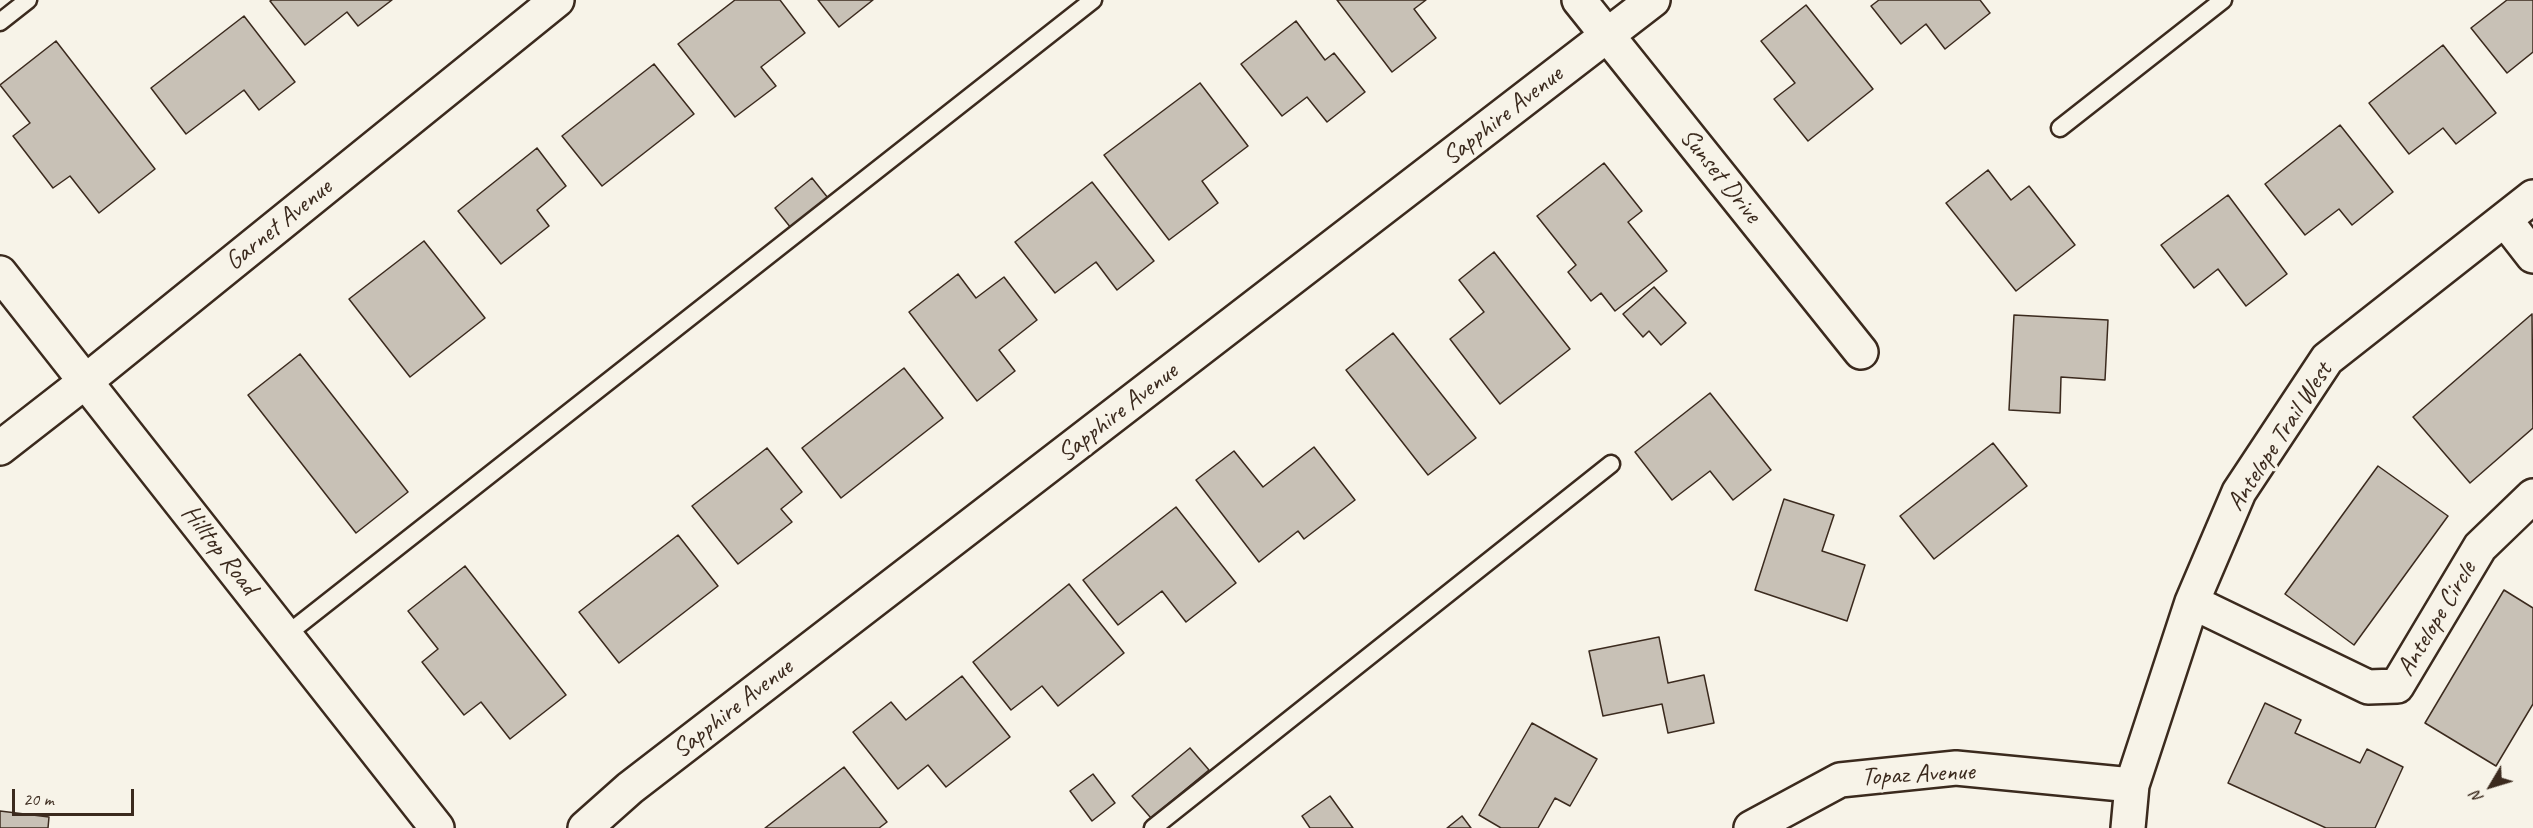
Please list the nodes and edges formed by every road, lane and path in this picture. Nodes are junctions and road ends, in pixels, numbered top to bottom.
1 (28, 0) edge
2 (557, 0) edge
3 (1093, 0) edge
4 (1579, 0) edge
5 (1653, 0) edge
6 (2223, 0) edge
7 (0, 22) edge
8 (1607, 36) junction
9 (2060, 128) dead end
10 (2533, 197) edge
11 (2505, 220) junction
12 (2533, 256) edge
13 (0, 273) edge
14 (1861, 352) dead end
15 (86, 381) junction
16 (0, 448) edge
17 (1611, 464) dead end
18 (2533, 496) edge
19 (2192, 602) junction
20 (286, 635) junction
21 (2132, 785) junction
22 (437, 828) edge
23 (585, 828) edge
24 (1153, 828) edge
25 (1751, 828) edge
26 (2128, 828) edge

1 - 7 lane
2 - 15 street, Garnet Avenue
3 - 20 lane
4 - 8 street, Sunset Drive
5 - 8 street, Sapphire Avenue
6 - 9 lane
8 - 14 street, Sunset Drive
8 - 23 street, Sapphire Avenue
10 - 11 street, Antelope Trail West
11 - 12 street
11 - 19 street, Antelope Trail West
13 - 15 street, Hilltop Road
15 - 16 street, Garnet Avenue
15 - 20 street, Hilltop Road
17 - 24 lane
18 - 19 street, Antelope Circle
19 - 21 street, Antelope Trail West
20 - 22 street, Hilltop Road
21 - 25 street, Topaz Avenue
21 - 26 street, Antelope Trail West

